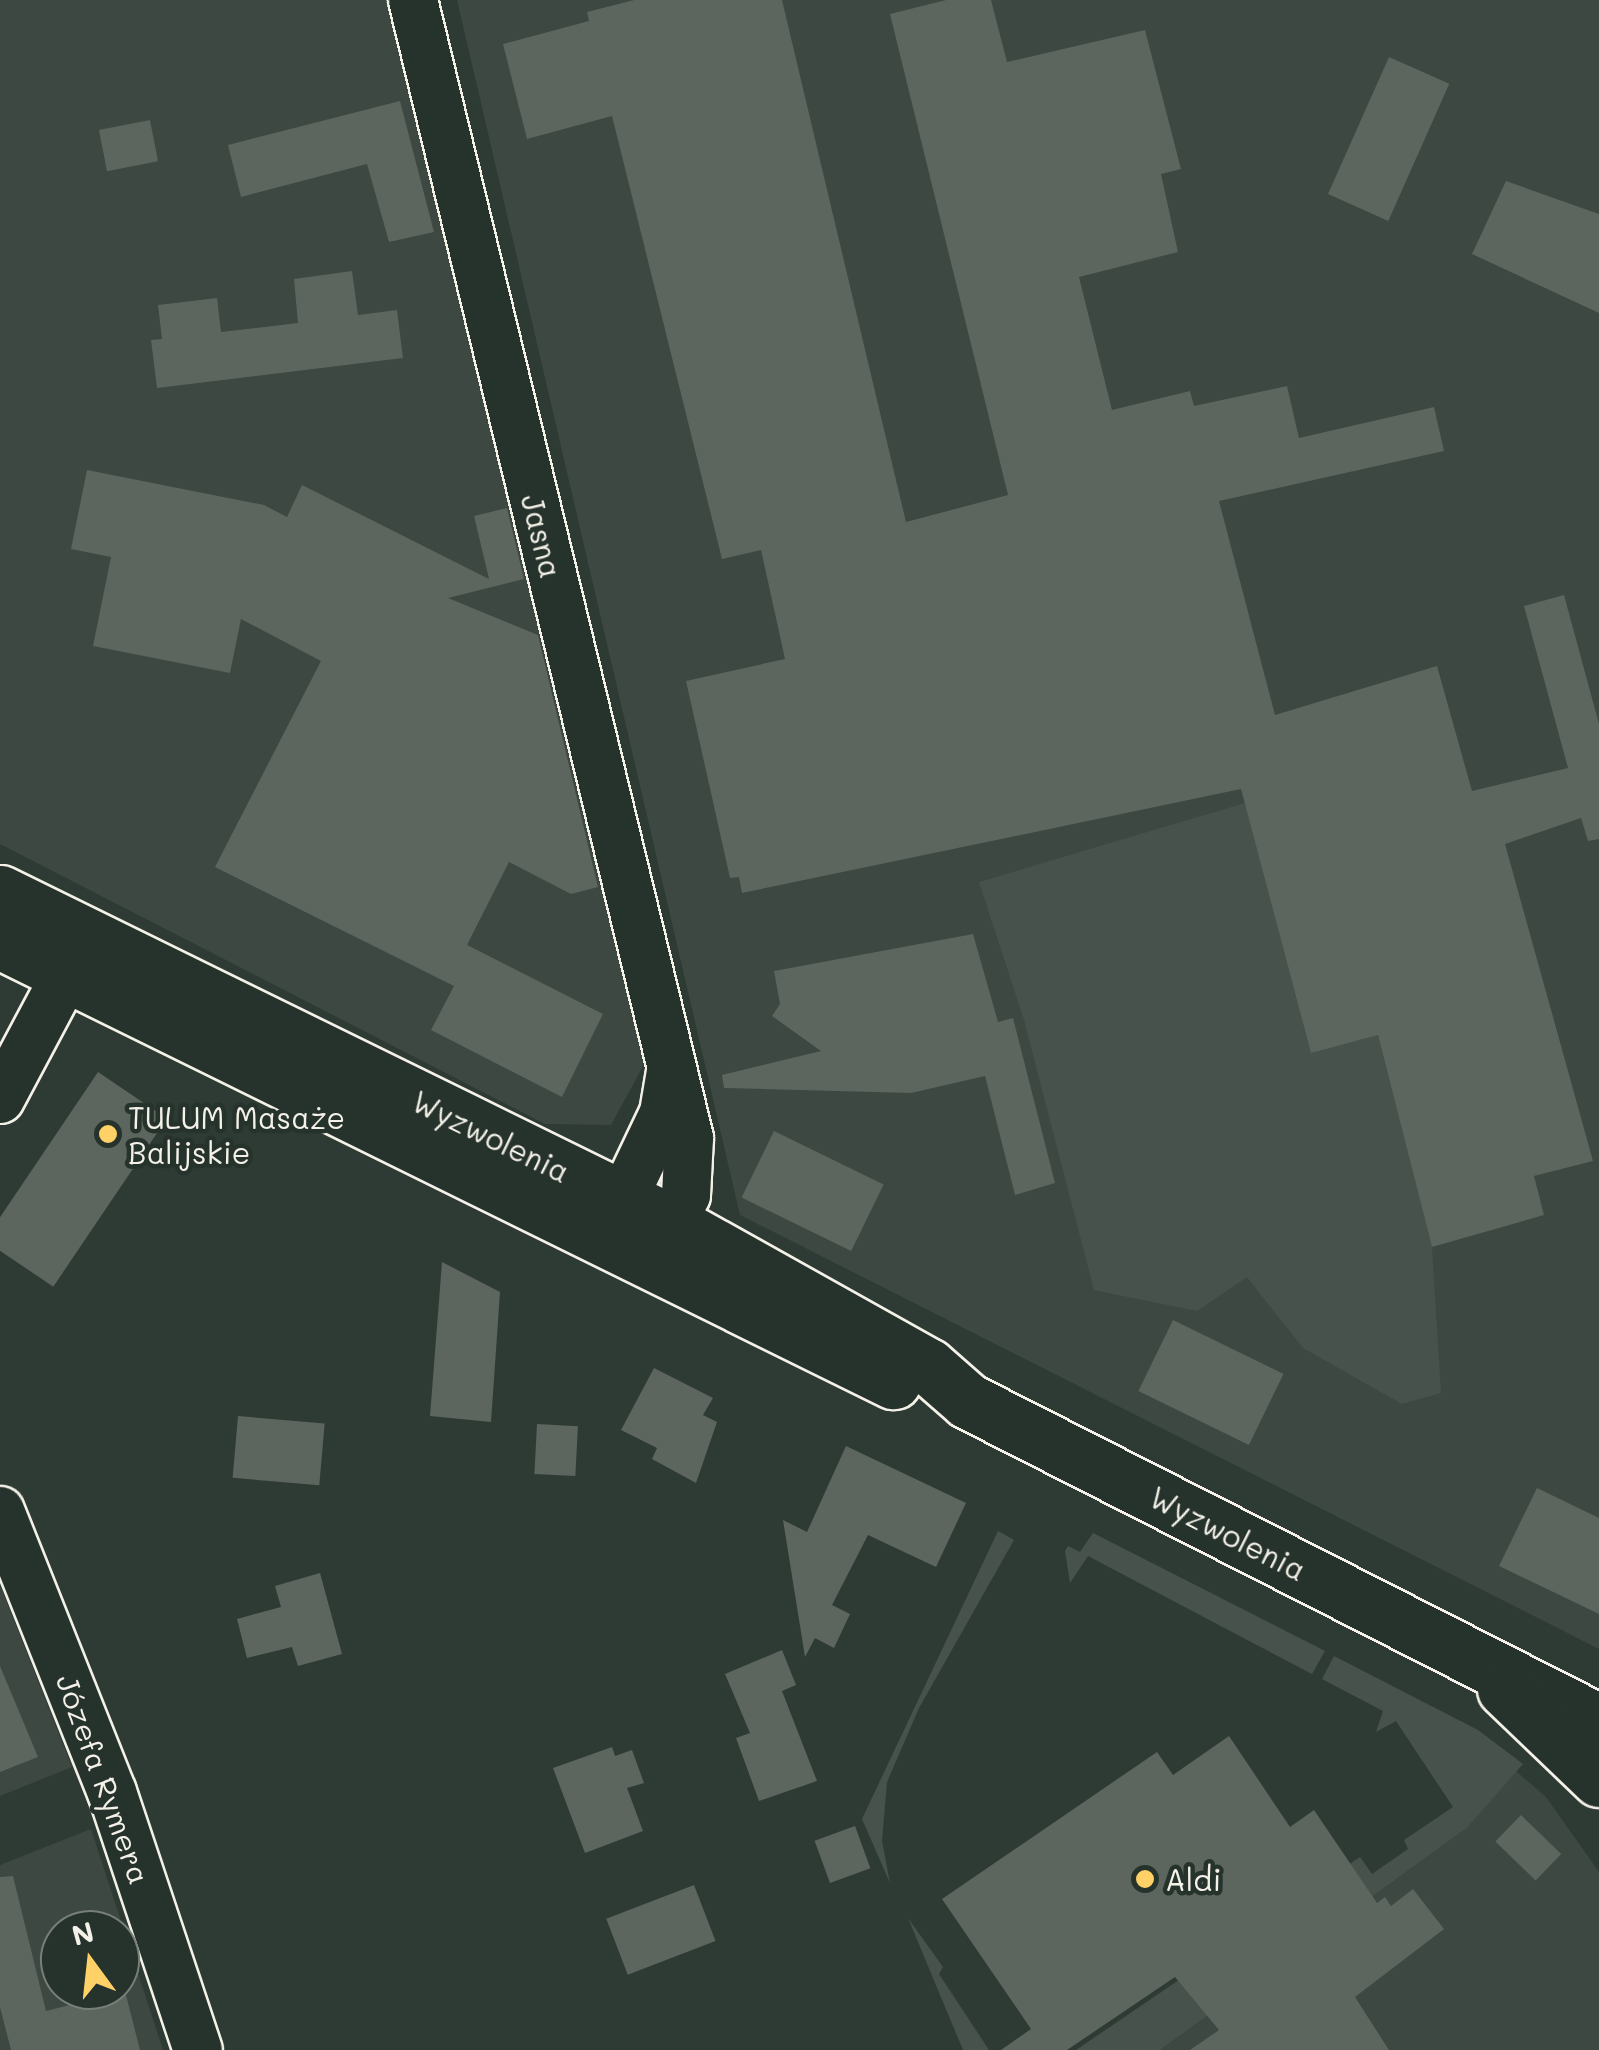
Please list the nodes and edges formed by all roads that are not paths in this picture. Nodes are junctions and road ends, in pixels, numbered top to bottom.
1 (413, 0) edge
2 (0, 893) edge
3 (0, 940) edge
4 (77, 954) junction
5 (0, 1098) edge
6 (640, 1222) junction
7 (0, 1511) edge
8 (1487, 1668) junction
9 (1599, 1722) edge
10 (1599, 1780) edge
11 (198, 2050) edge

1 - 6 street, Jasna
2 - 4 street, Wyzwolenia
3 - 4 street, Wyzwolenia
4 - 5 street
4 - 6 street, Wyzwolenia
6 - 8 street, Wyzwolenia
7 - 11 street, Józefa Rymera
8 - 9 street, Wyzwolenia
8 - 10 street, Wyzwolenia

